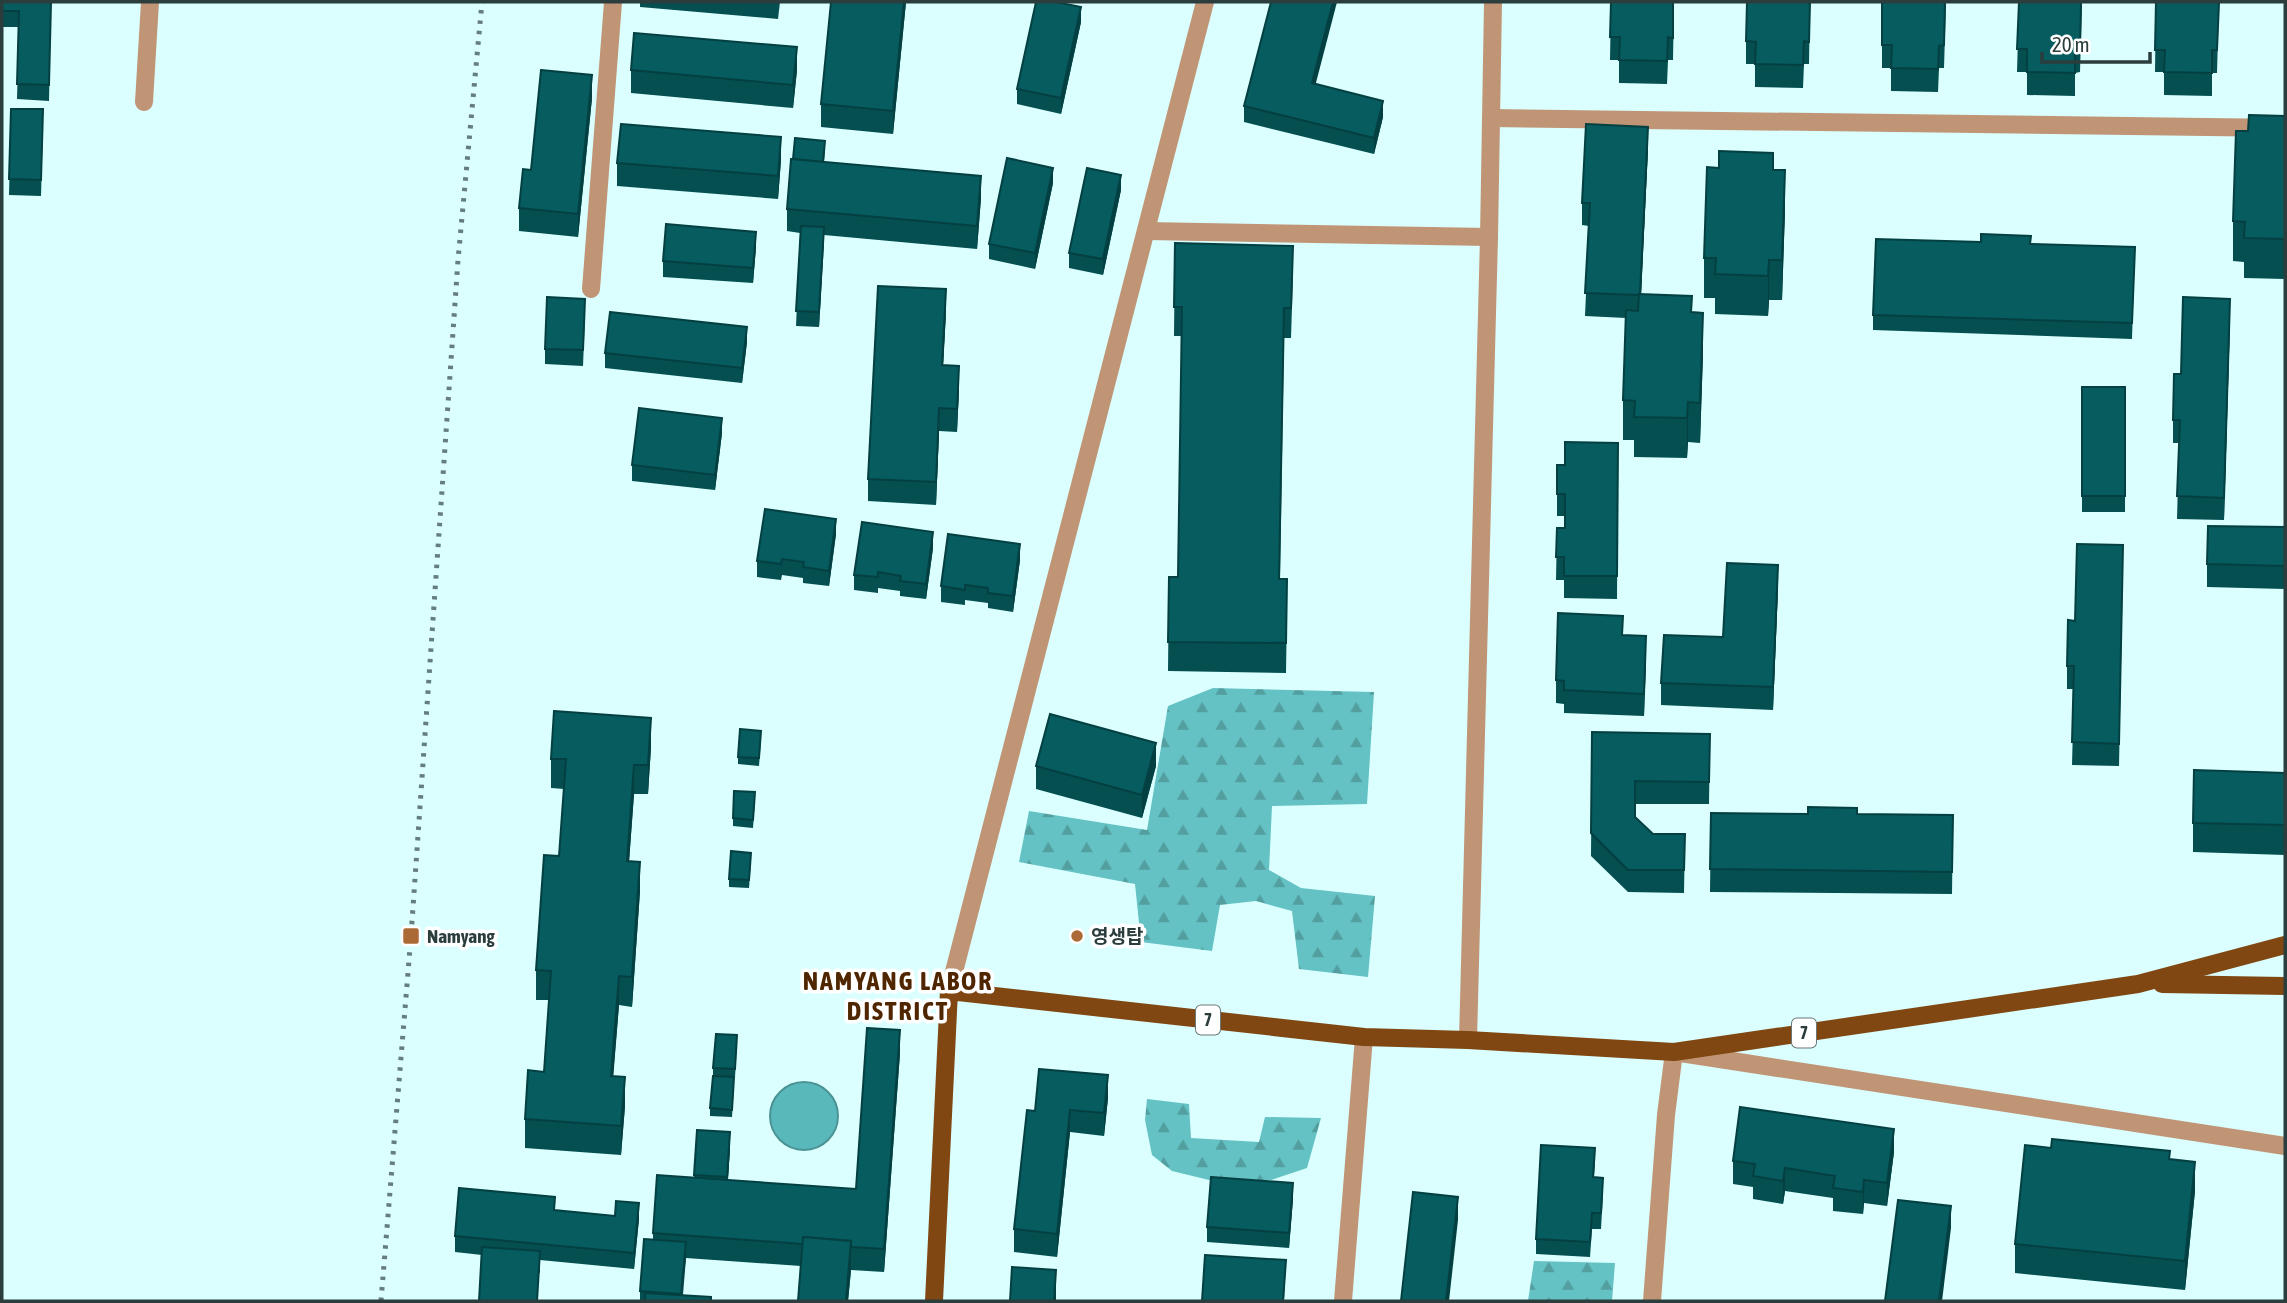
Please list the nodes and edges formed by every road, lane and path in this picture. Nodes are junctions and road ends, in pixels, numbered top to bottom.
1 (150, 2) edge
2 (613, 2) edge
3 (1205, 2) edge
4 (1493, 2) edge
5 (144, 102) dead end
6 (1491, 118) junction
7 (2285, 128) edge
8 (1146, 231) junction
9 (1489, 237) junction
10 (591, 289) dead end
11 (2285, 945) edge
12 (2138, 984) junction
13 (2285, 986) edge
14 (949, 991) junction
15 (1364, 1037) junction
16 (1468, 1040) junction
17 (1674, 1052) junction
18 (2285, 1146) edge
19 (934, 1301) edge
20 (1343, 1301) edge
21 (1651, 1301) edge

1 - 5 street
2 - 10 street
3 - 8 street
4 - 6 street
6 - 7 street
6 - 9 street
8 - 9 street
8 - 14 street
9 - 16 street
11 - 12 main road, 7
12 - 13 main road, 7
12 - 17 main road, 7
14 - 15 main road, 7
14 - 19 main road
15 - 16 main road, 7
15 - 20 street
16 - 17 main road, 7
17 - 18 street
17 - 21 street

